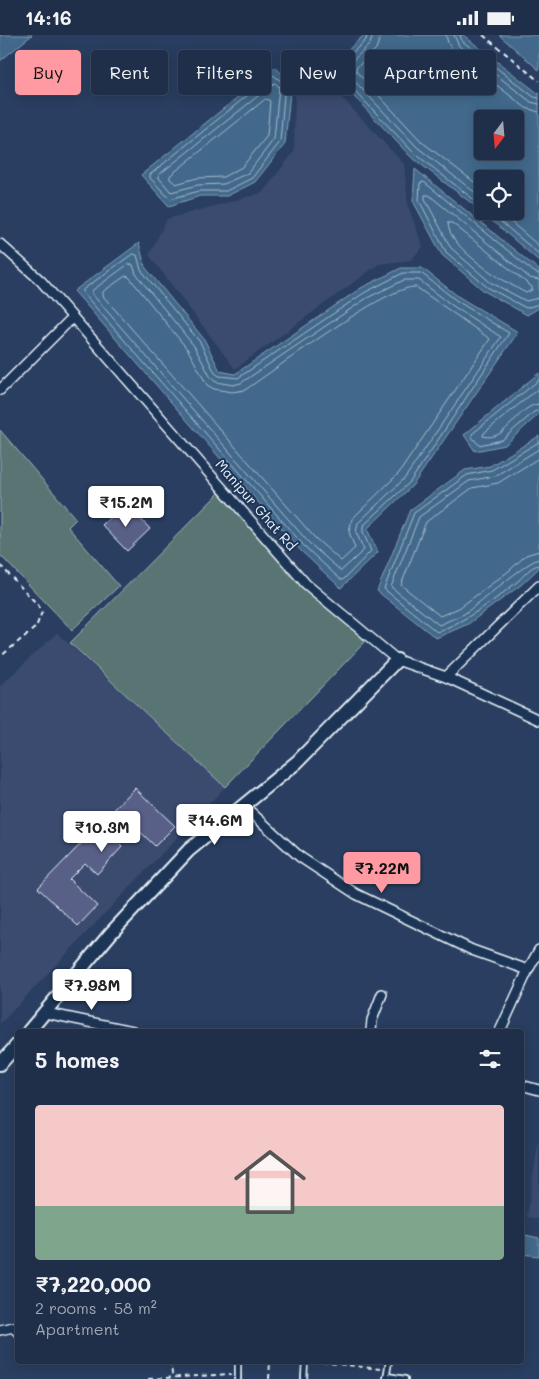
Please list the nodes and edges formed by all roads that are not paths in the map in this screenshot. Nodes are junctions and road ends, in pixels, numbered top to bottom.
1 (0, 244) edge
2 (72, 318) junction
3 (0, 390) edge
4 (539, 586) edge
5 (398, 660) junction
6 (446, 677) junction
7 (539, 720) edge
8 (243, 805) junction
9 (539, 950) edge
10 (528, 970) junction
11 (382, 993) dead end
12 (46, 1013) junction
13 (31, 1029) edge
14 (123, 1029) edge
15 (371, 1029) edge
16 (501, 1029) edge
17 (15, 1048) edge
18 (1, 1061) edge
19 (524, 1086) edge
20 (539, 1090) edge
21 (15, 1329) edge
22 (0, 1330) edge
23 (305, 1364) edge
24 (387, 1375) edge
25 (304, 1379) edge
26 (405, 1379) edge

1 - 2 street, Manipur Ghat Rd
2 - 3 street
2 - 5 street, Manipur Ghat Rd
4 - 6 street
5 - 6 street, Manipur Ghat Rd
5 - 8 street
6 - 7 street, Manipur Ghat Rd
8 - 10 street
8 - 12 street
9 - 10 street
10 - 16 street
11 - 15 street
12 - 13 street
12 - 14 street
17 - 18 street
19 - 20 street
21 - 22 street
23 - 25 lane
24 - 26 lane

